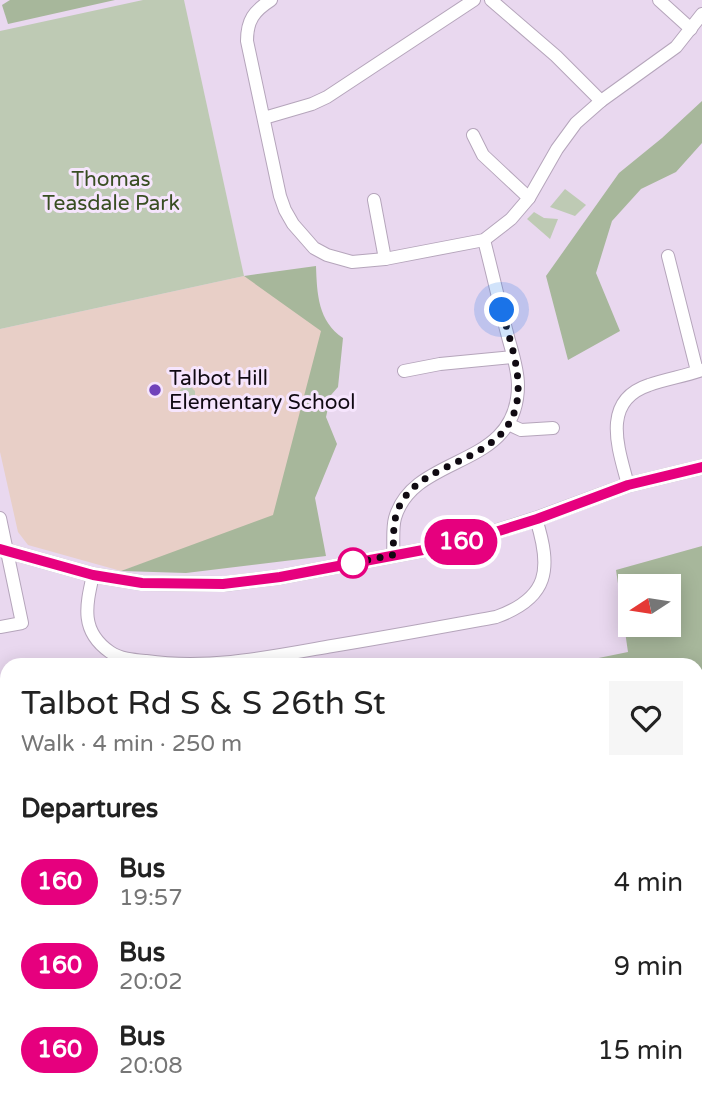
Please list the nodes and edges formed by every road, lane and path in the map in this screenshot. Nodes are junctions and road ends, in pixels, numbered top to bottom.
1 (271, 0) edge
2 (474, 0) edge
3 (491, 0) edge
4 (659, 0) edge
5 (702, 13) edge
6 (691, 29) junction
7 (601, 101) junction
8 (264, 118) junction
9 (473, 135) dead end
10 (529, 198) junction
11 (374, 200) dead end
12 (484, 240) junction
13 (668, 256) dead end
14 (385, 259) junction
15 (513, 357) junction
16 (404, 371) dead end
17 (700, 371) edge
18 (508, 424) junction
19 (553, 428) dead end
20 (702, 467) edge
21 (628, 485) junction
22 (0, 518) edge
23 (537, 519) junction
24 (3, 550) edge
25 (393, 555) junction
26 (93, 575) junction
27 (0, 627) edge
28 (123, 658) edge
29 (259, 658) edge

1 - 8 street
2 - 8 street
3 - 7 street
4 - 6 street
5 - 6 street
6 - 7 street
7 - 10 street
8 - 14 street
9 - 10 street
10 - 12 street
11 - 14 street
12 - 14 street
12 - 15 street
13 - 17 street
15 - 16 street
15 - 18 street
17 - 21 street
18 - 19 street
18 - 25 street
20 - 21 street
21 - 23 street
22 - 24 street
23 - 25 street
23 - 29 street
24 - 26 street
24 - 27 street
25 - 26 street
26 - 28 street

